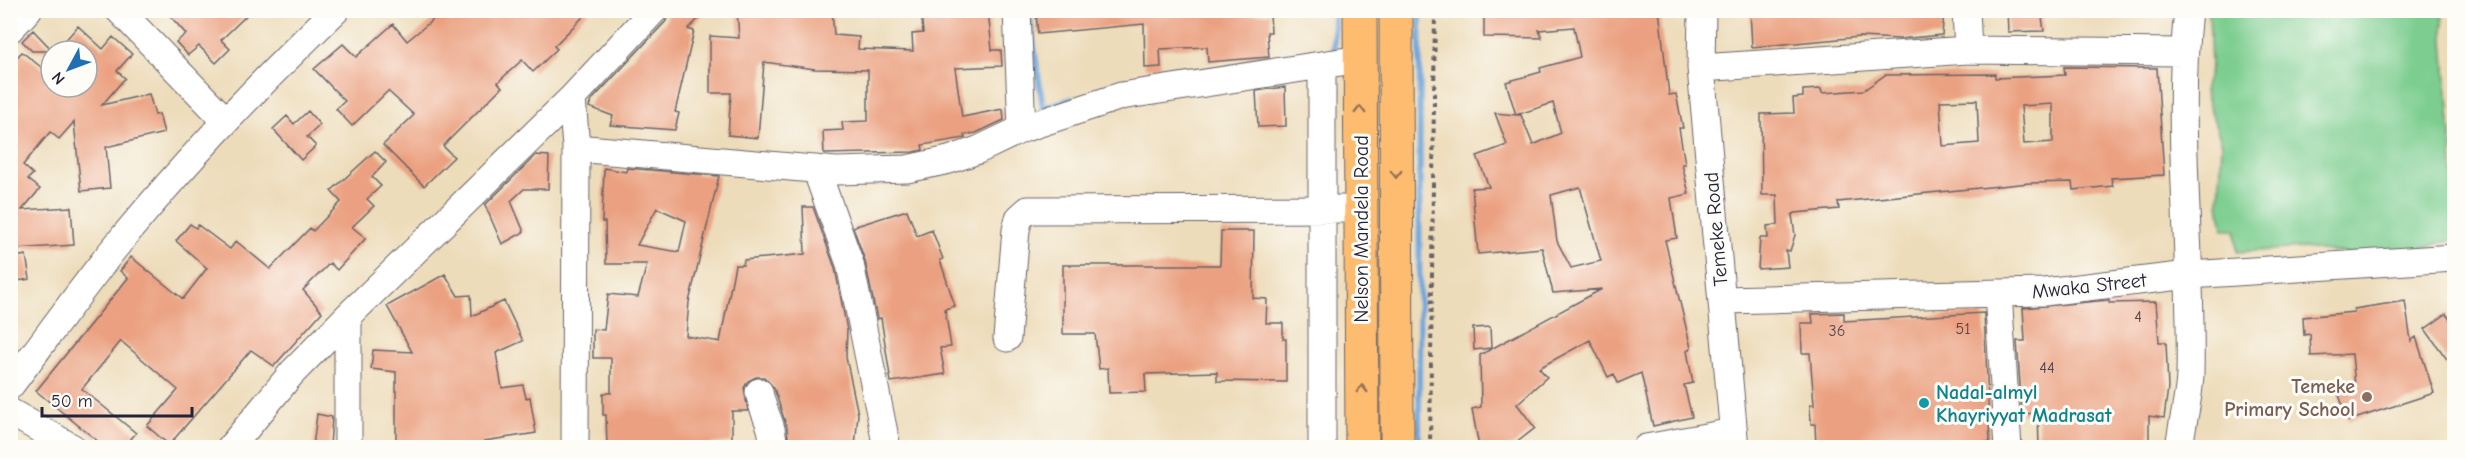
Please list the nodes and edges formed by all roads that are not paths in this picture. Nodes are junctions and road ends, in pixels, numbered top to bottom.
1 (28, 10) edge
2 (119, 10) edge
3 (336, 10) edge
4 (654, 10) edge
5 (1017, 10) edge
6 (1360, 10) edge
7 (1396, 10) edge
8 (1702, 10) edge
9 (1966, 10) edge
10 (2187, 10) edge
11 (10, 29) edge
12 (1968, 50) junction
13 (2183, 52) junction
14 (1360, 59) junction
15 (1322, 65) junction
16 (1701, 68) junction
17 (572, 98) junction
18 (226, 121) junction
19 (1022, 129) junction
20 (576, 148) junction
21 (816, 169) junction
22 (1322, 207) junction
23 (1361, 209) junction
24 (2454, 258) edge
25 (2189, 275) junction
26 (1998, 293) junction
27 (1723, 300) junction
28 (348, 315) junction
29 (1007, 338) dead end
30 (10, 386) edge
31 (759, 392) dead end
32 (10, 412) edge
33 (1734, 440) edge
34 (73, 447) edge
35 (230, 447) edge
36 (348, 447) edge
37 (575, 447) edge
38 (773, 447) edge
39 (886, 447) edge
40 (1322, 447) edge
41 (1362, 447) edge
42 (1397, 447) edge
43 (1646, 447) edge
44 (2008, 447) edge
45 (2179, 447) edge

1 - 11 street
2 - 18 street
3 - 18 street
4 - 17 street
5 - 19 street
6 - 14 main road, Nelson Mandela Road
7 -> 42 main road, Nelson Mandela Road
8 - 16 street, Temeke Road
9 - 12 street
10 - 13 street
12 - 13 street
12 - 16 street
13 - 25 street
14 - 15 street
23 -> 14 main road, Nelson Mandela Road
15 - 19 street
15 - 22 street
16 - 27 street, Temeke Road
17 - 20 street
17 - 28 street
18 - 30 street
19 - 21 street
20 - 21 street
20 - 37 street
21 - 39 street
22 - 23 street
22 - 29 street
22 - 40 street
41 -> 23 main road, Nelson Mandela Road
24 - 25 street, Mwaka Street
25 - 26 street, Mwaka Street
25 - 45 street
26 - 27 street, Mwaka Street
26 - 44 street
27 - 33 street, Temeke Road
28 - 35 street
28 - 36 street
31 - 38 street
32 - 34 street
33 - 43 street

